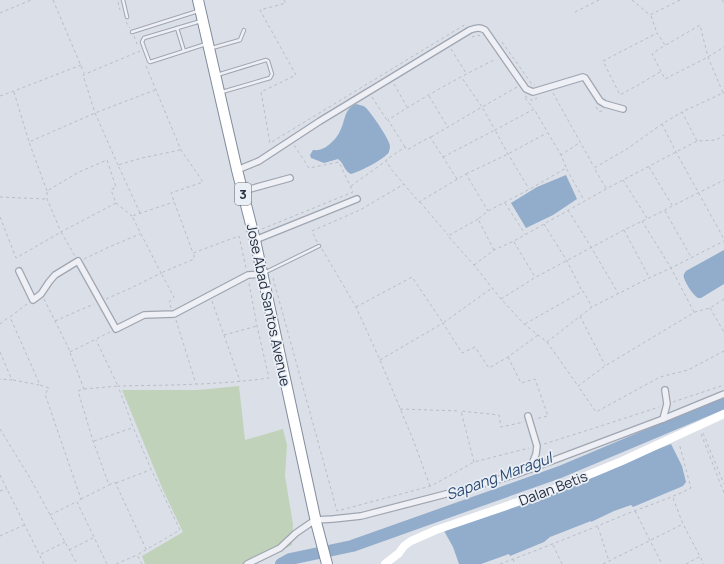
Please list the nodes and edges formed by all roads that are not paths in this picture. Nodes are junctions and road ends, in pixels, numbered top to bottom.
1 (122, 0) edge
2 (198, 0) edge
3 (202, 15) junction
4 (126, 18) road end
5 (177, 28) junction
6 (244, 30) dead end
7 (132, 32) road end
8 (209, 46) junction
9 (184, 52) junction
10 (215, 75) junction
11 (219, 93) junction
12 (623, 109) dead end
13 (237, 170) junction
14 (290, 178) dead end
15 (243, 191) junction
16 (357, 200) dead end
17 (258, 238) junction
18 (319, 246) road end
19 (19, 271) dead end
20 (266, 272) junction
21 (665, 390) dead end
22 (724, 394) edge
23 (724, 414) edge
24 (529, 418) road end
25 (663, 419) junction
26 (530, 469) junction
27 (316, 521) junction
28 (247, 564) edge
29 (327, 564) edge
30 (385, 564) edge

1 - 4 lane
2 - 3 highway, Jose Abad Santos Avenue / 3
3 - 5 lane
3 - 7 lane
3 - 8 highway, Jose Abad Santos Avenue / 3
5 - 9 lane
5 - 9 lane
6 - 8 lane
8 - 9 lane
8 - 10 highway, Jose Abad Santos Avenue / 3
10 - 11 highway, Jose Abad Santos Avenue / 3
10 - 11 lane
11 - 13 highway, Jose Abad Santos Avenue / 3
12 - 13 street
13 - 15 highway, Jose Abad Santos Avenue / 3
14 - 15 street
15 - 17 highway, Jose Abad Santos Avenue / 3
16 - 17 street
17 - 20 highway, Jose Abad Santos Avenue / 3
18 - 20 lane
19 - 20 street
20 - 27 highway, Jose Abad Santos Avenue / 3
21 - 25 street
22 - 25 street
23 - 30 street, Dalan Betis
24 - 26 street
25 - 26 street
26 - 27 street
27 - 28 street
27 - 29 highway, Jose Abad Santos Avenue / 3

